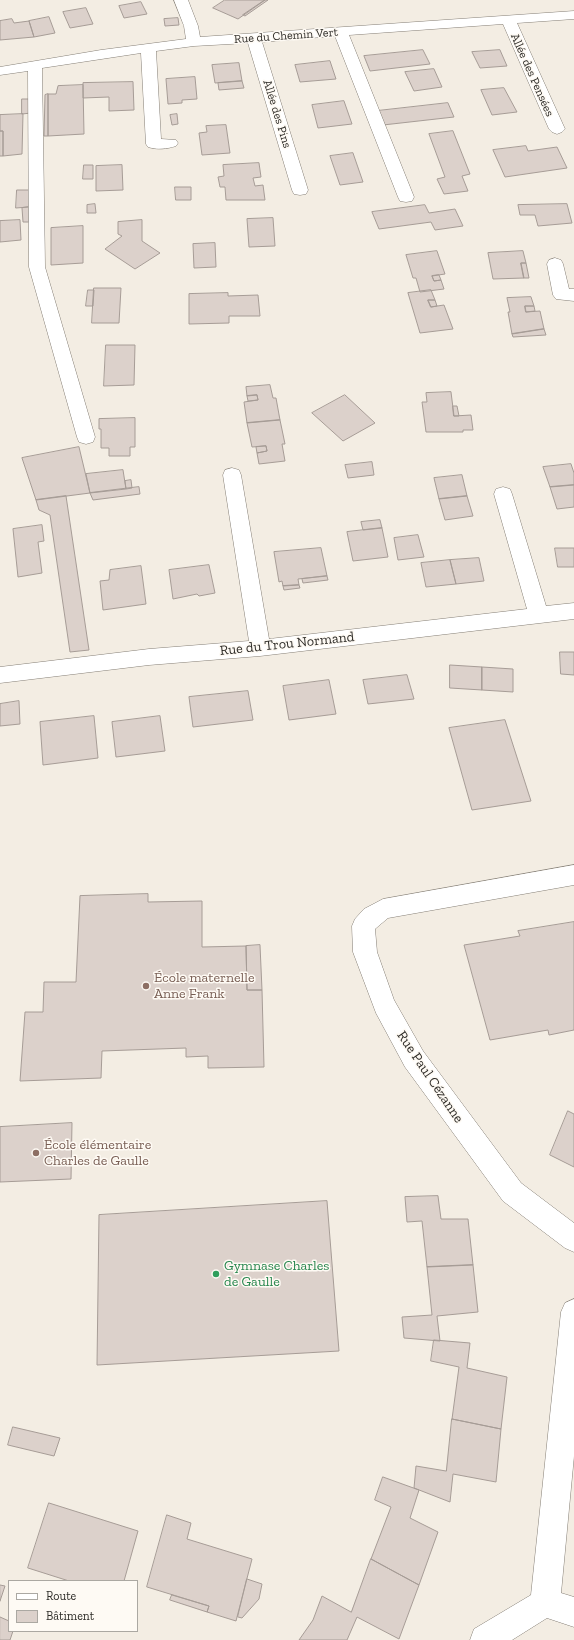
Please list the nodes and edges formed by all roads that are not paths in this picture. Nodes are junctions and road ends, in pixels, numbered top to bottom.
1 (181, 0) edge
2 (574, 15) edge
3 (508, 20) junction
4 (341, 32) junction
5 (254, 38) junction
6 (194, 42) junction
7 (148, 48) junction
8 (35, 65) junction
9 (0, 71) edge
10 (557, 129) dead end
11 (170, 143) dead end
12 (300, 190) dead end
13 (406, 197) dead end
14 (555, 264) dead end
15 (574, 295) edge
16 (86, 437) dead end
17 (232, 475) dead end
18 (503, 494) dead end
19 (574, 611) edge
20 (539, 615) junction
21 (260, 648) junction
22 (0, 674) edge
23 (574, 875) edge
24 (574, 1239) edge
25 (574, 1312) edge
26 (545, 1603) junction
27 (574, 1612) edge
28 (485, 1640) edge

1 - 6 street
2 - 3 street, Rue du Chemin Vert
3 - 4 street, Rue du Chemin Vert
3 - 10 street, Allée des Pensées
4 - 5 street, Rue du Chemin Vert
4 - 13 street
5 - 6 street, Rue du Chemin Vert
5 - 12 street, Allée des Pins
6 - 7 street, Rue du Chemin Vert
7 - 8 street, Rue du Chemin Vert
7 - 11 street
8 - 9 street, Rue du Chemin Vert
8 - 16 street
14 - 15 street
17 - 21 street
18 - 20 street
19 - 20 street, Rue du Trou Normand
20 - 21 street, Rue du Trou Normand
21 - 22 street, Rue du Trou Normand
23 - 24 street, Rue Paul Cézanne
25 - 26 street
26 - 27 street
26 - 28 street

